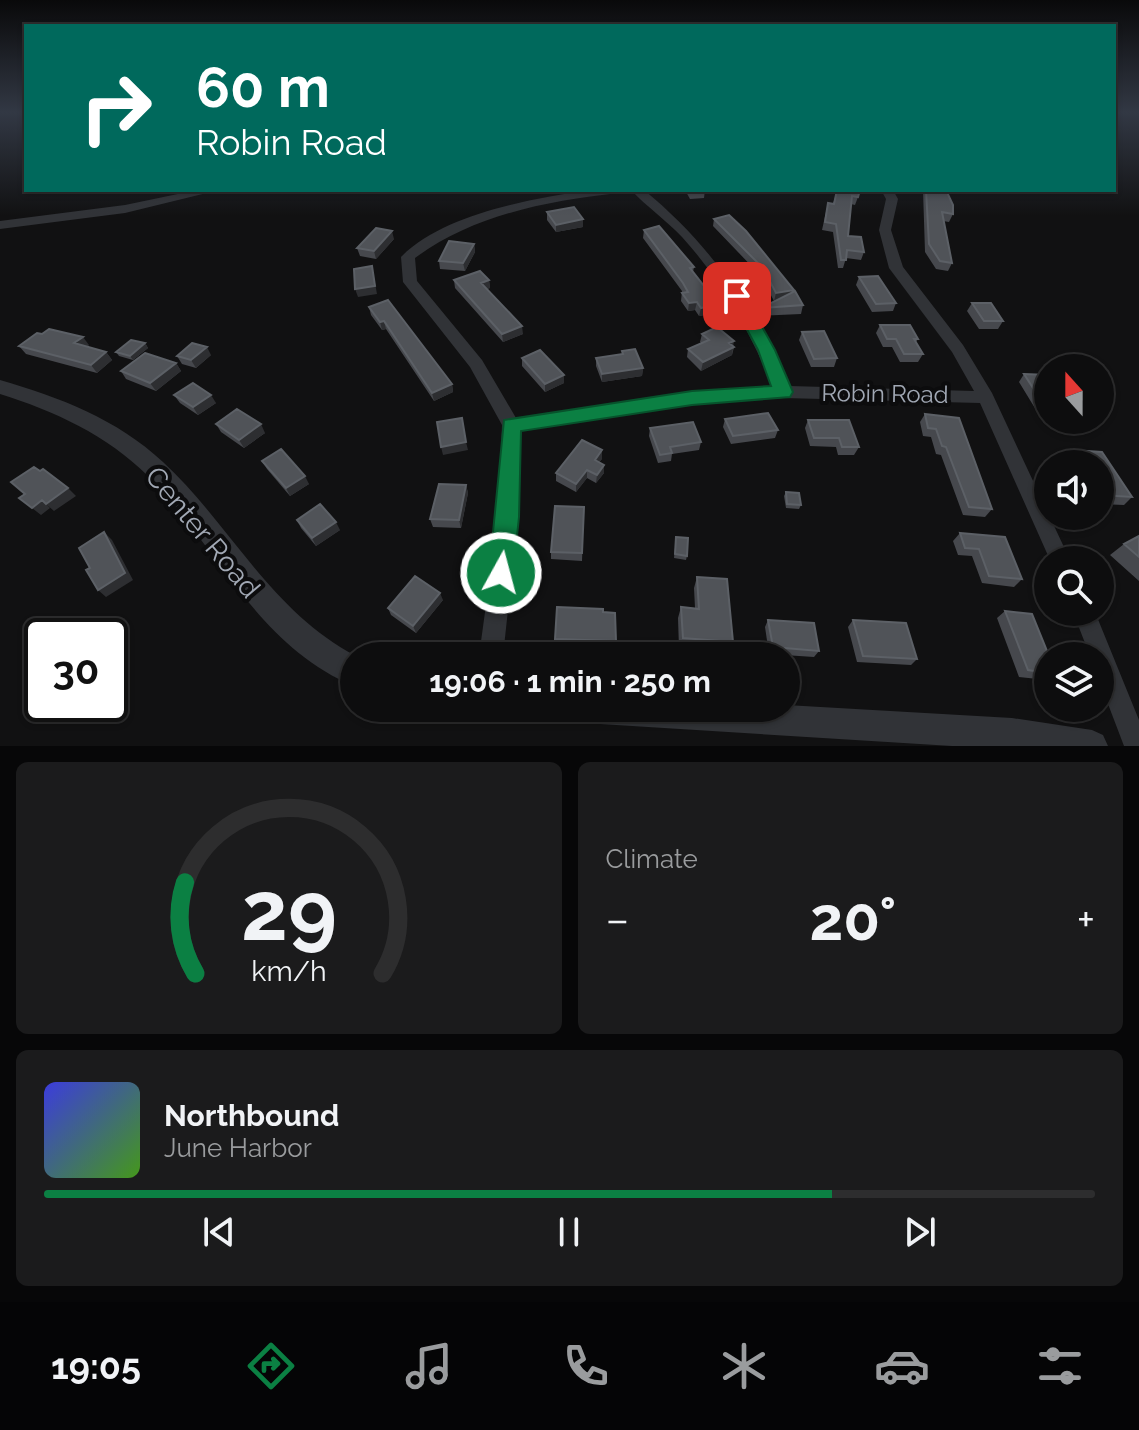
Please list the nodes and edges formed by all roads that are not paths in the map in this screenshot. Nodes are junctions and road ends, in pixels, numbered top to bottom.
1 (204, 192) edge
2 (606, 192) edge
3 (640, 192) edge
4 (888, 192) edge
5 (0, 225) edge
6 (0, 387) edge
7 (783, 392) junction
8 (986, 397) junction
9 (511, 425) junction
10 (1054, 546) edge
11 (1090, 626) edge
12 (493, 642) edge
13 (340, 665) edge
14 (800, 721) edge
15 (1092, 746) edge
16 (1137, 746) edge

1 - 5 street
2 - 9 street
3 - 7 street
4 - 8 street
6 - 13 street, Center Road
7 - 8 street, Robin Road
7 - 9 street, Robin Road
8 - 10 street
9 - 12 street
11 - 16 street
14 - 15 street

